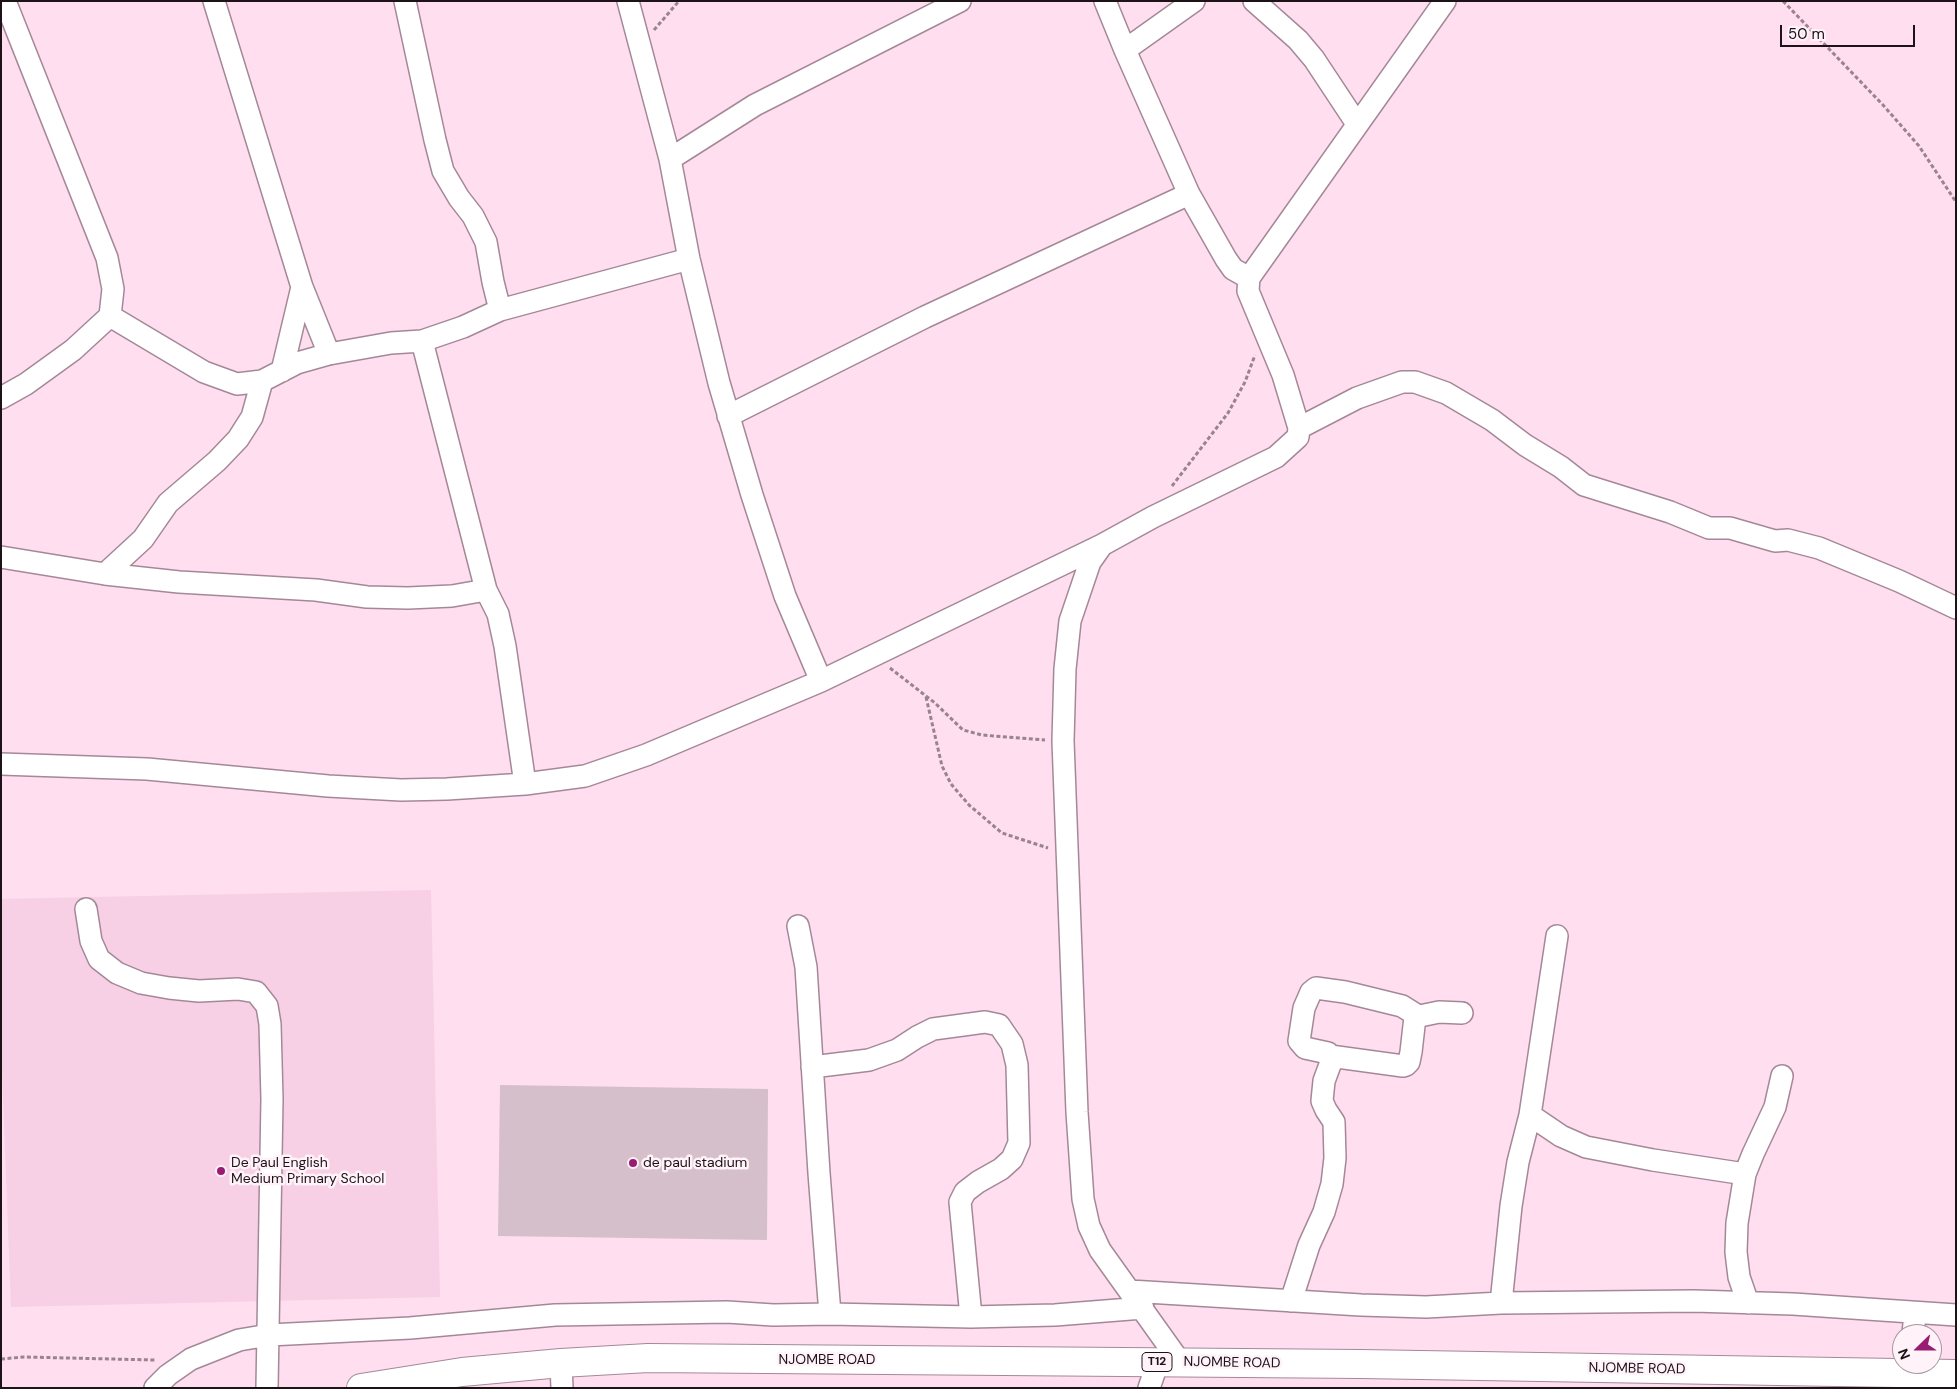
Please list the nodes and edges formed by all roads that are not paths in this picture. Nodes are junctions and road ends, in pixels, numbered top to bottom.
1 (5, 1) edge
2 (214, 1) edge
3 (405, 1) edge
4 (628, 1) edge
5 (960, 1) edge
6 (1106, 1) edge
7 (1194, 1) edge
8 (1254, 1) edge
9 (1445, 1) edge
10 (1125, 50) junction
11 (1357, 124) junction
12 (670, 159) junction
13 (1189, 194) junction
14 (689, 259) junction
15 (1249, 278) junction
16 (302, 287) junction
17 (500, 310) junction
18 (110, 316) junction
19 (422, 341) junction
20 (329, 354) junction
21 (282, 371) junction
22 (262, 381) junction
23 (1, 398) edge
24 (728, 416) junction
25 (1299, 428) junction
26 (1102, 544) junction
27 (1, 557) edge
28 (106, 574) junction
29 (486, 590) junction
30 (1956, 608) edge
31 (821, 681) junction
32 (1, 764) edge
33 (525, 784) junction
34 (86, 909) dead end
35 (798, 926) dead end
36 (1557, 936) dead end
37 (1462, 1013) dead end
38 (1418, 1016) junction
39 (1330, 1056) junction
40 (812, 1067) junction
41 (1782, 1076) dead end
42 (1530, 1115) junction
43 (1746, 1174) junction
44 (1130, 1291) junction
45 (1291, 1301) junction
46 (1501, 1303) junction
47 (1748, 1303) junction
48 (1143, 1308) junction
49 (830, 1314) junction
50 (1956, 1315) edge
51 (971, 1317) junction
52 (1914, 1324) edge
53 (269, 1335) junction
54 (1169, 1362) junction
55 (1956, 1374) edge
56 (561, 1375) edge
57 (1904, 1375) edge
58 (155, 1388) edge
59 (267, 1388) edge
60 (361, 1388) edge
61 (1149, 1388) edge

1 - 18 street
2 - 16 street
3 - 17 street
4 - 12 street
5 - 12 street
6 - 10 street
7 - 10 street
8 - 11 street
9 - 11 street
10 - 13 street
11 - 15 street
12 - 14 street
13 - 15 street
13 - 24 street
14 - 17 street
14 - 24 street
15 - 25 street
16 - 20 street
16 - 21 street
17 - 19 street
18 - 22 street
18 - 23 street
19 - 20 street
19 - 29 street
20 - 21 street
21 - 22 street
22 - 28 street
24 - 31 street
25 - 26 street
25 - 30 street
26 - 31 street
26 - 44 street
27 - 28 street
28 - 29 street
29 - 33 street
31 - 33 street
32 - 33 street
34 - 53 street
35 - 40 street
36 - 42 street
37 - 38 street
38 - 39 street
38 - 39 street
39 - 45 street
40 - 49 street
40 - 51 street
41 - 43 street
42 - 43 street
42 - 46 street
43 - 47 street
44 - 45 street
44 - 48 street
45 - 46 street
46 - 47 street
47 - 52 street
48 - 51 street
48 - 54 street
49 - 51 street
49 - 53 street
50 - 52 street
53 - 58 street
53 - 59 street
54 - 56 highway, NJOMBE ROAD / T12
54 - 57 highway, NJOMBE ROAD / T12
54 - 61 street
55 - 57 highway, NJOMBE ROAD / T12
56 - 60 highway, NJOMBE ROAD / T12

